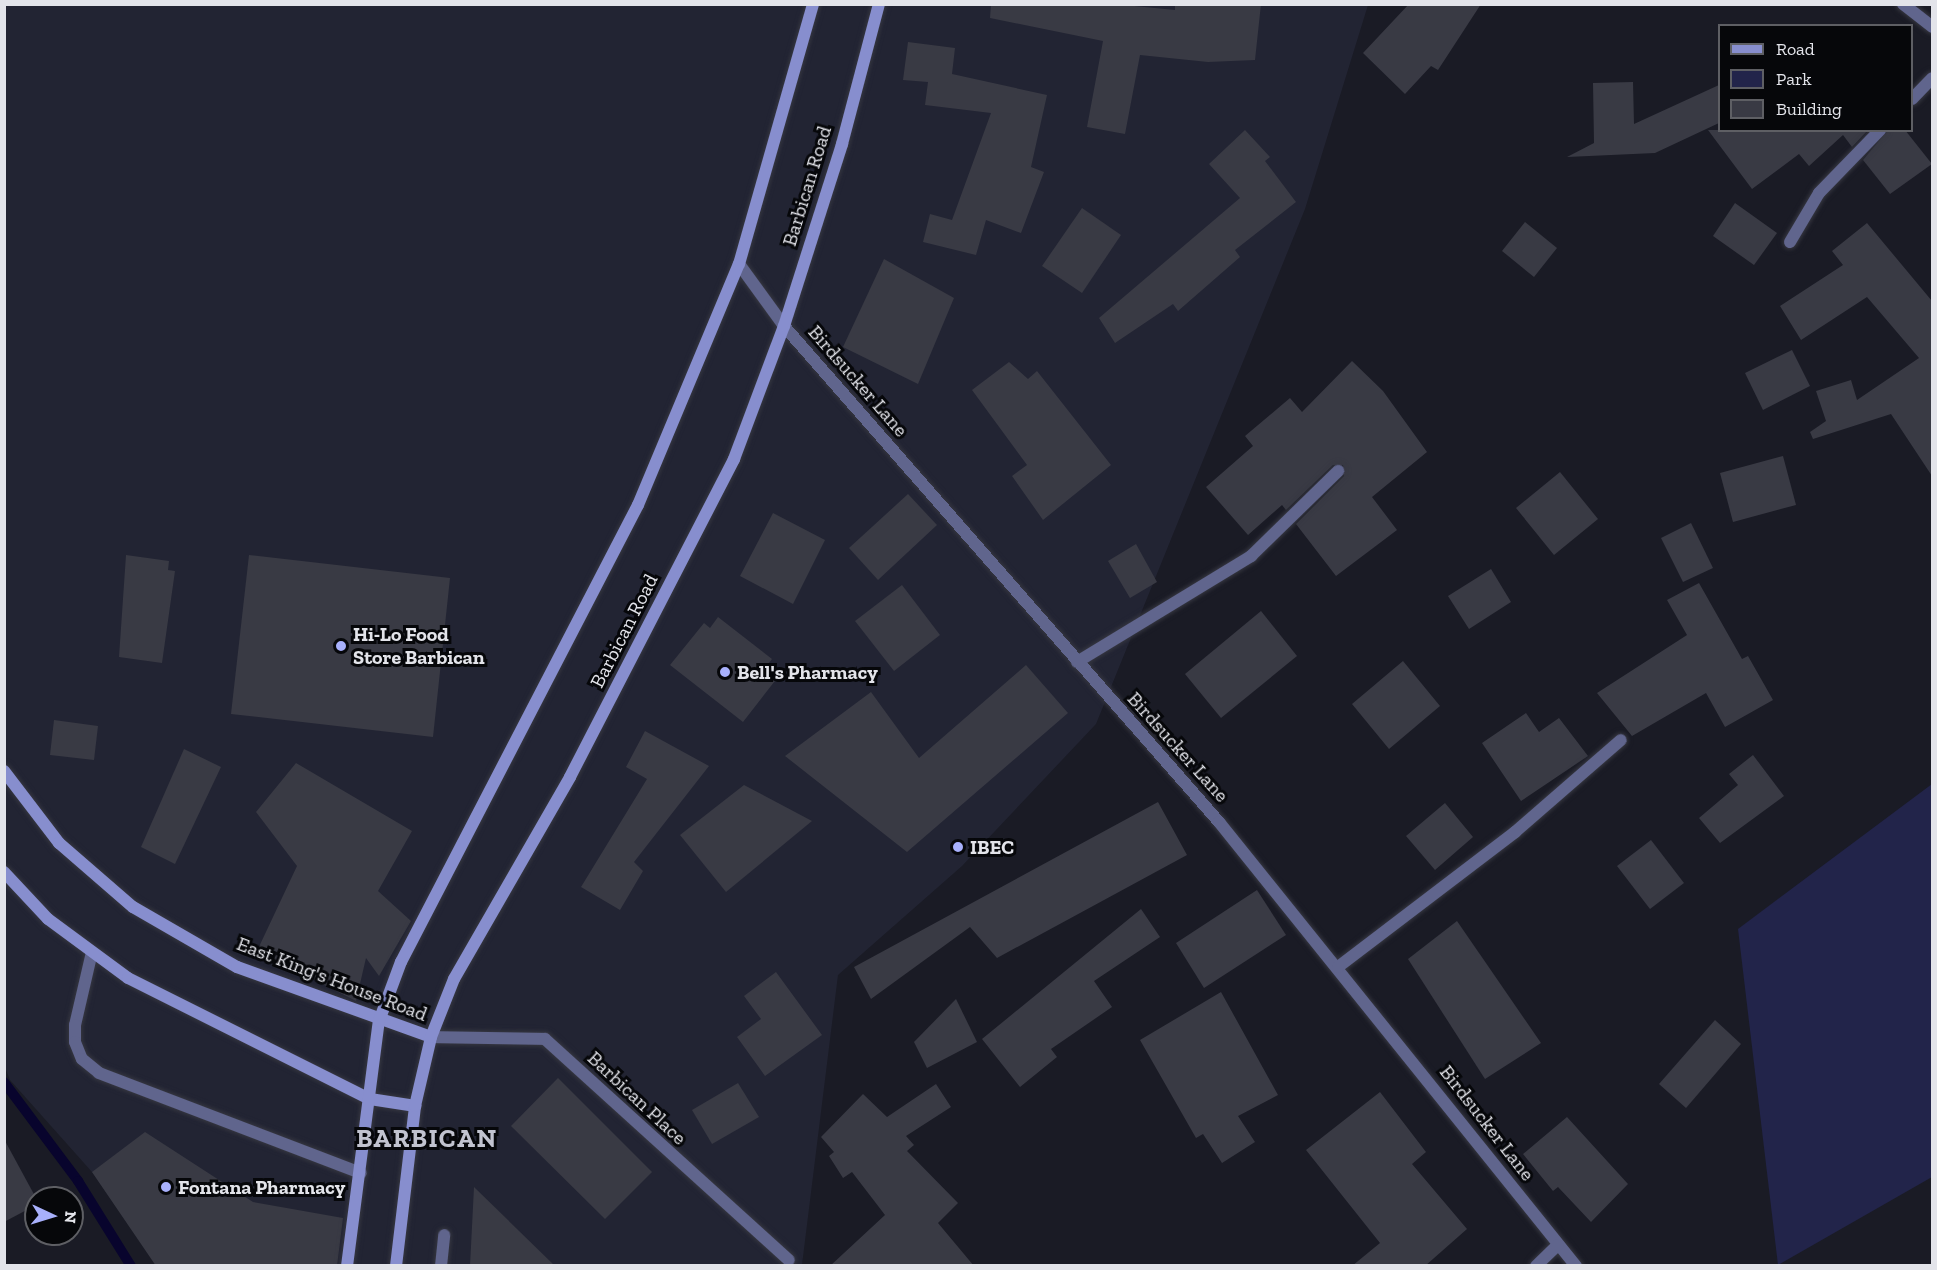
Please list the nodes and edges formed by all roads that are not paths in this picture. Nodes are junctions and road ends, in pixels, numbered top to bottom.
1 (813, 4) edge
2 (879, 4) edge
3 (1903, 4) edge
4 (1932, 27) edge
5 (1932, 78) edge
6 (1913, 97) edge
7 (1878, 132) edge
8 (1790, 242) dead end
9 (739, 264) junction
10 (784, 326) junction
11 (1338, 471) dead end
12 (1077, 663) junction
13 (1621, 740) dead end
14 (4, 771) edge
15 (4, 872) edge
16 (92, 951) junction
17 (1338, 967) junction
18 (379, 1021) junction
19 (431, 1037) junction
20 (370, 1099) junction
21 (415, 1106) junction
22 (362, 1173) junction
23 (444, 1235) dead end
24 (1558, 1245) junction
25 (789, 1260) dead end
26 (347, 1266) edge
27 (396, 1266) edge
28 (441, 1266) edge
29 (1536, 1266) edge
30 (1576, 1266) edge

1 - 9 main road
2 - 10 main road, Barbican Road
3 - 4 street
5 - 6 street
7 - 8 street
9 - 10 street, Birdsucker Lane
9 - 18 main road
10 - 12 street, Birdsucker Lane
10 - 19 main road, Barbican Road
11 - 12 street
12 - 17 street, Birdsucker Lane
13 - 17 street
14 - 18 main road, East King's House Road
15 - 16 main road
16 - 20 main road
16 - 22 street
17 - 24 street, Birdsucker Lane
18 - 19 main road, East King's House Road
18 - 20 main road
19 - 21 main road, Barbican Road
19 - 25 street, Barbican Place
20 - 21 main road
20 - 22 main road
21 - 27 main road, Barbican Road
22 - 26 main road
23 - 28 street
24 - 29 street
24 - 30 street, Birdsucker Lane

